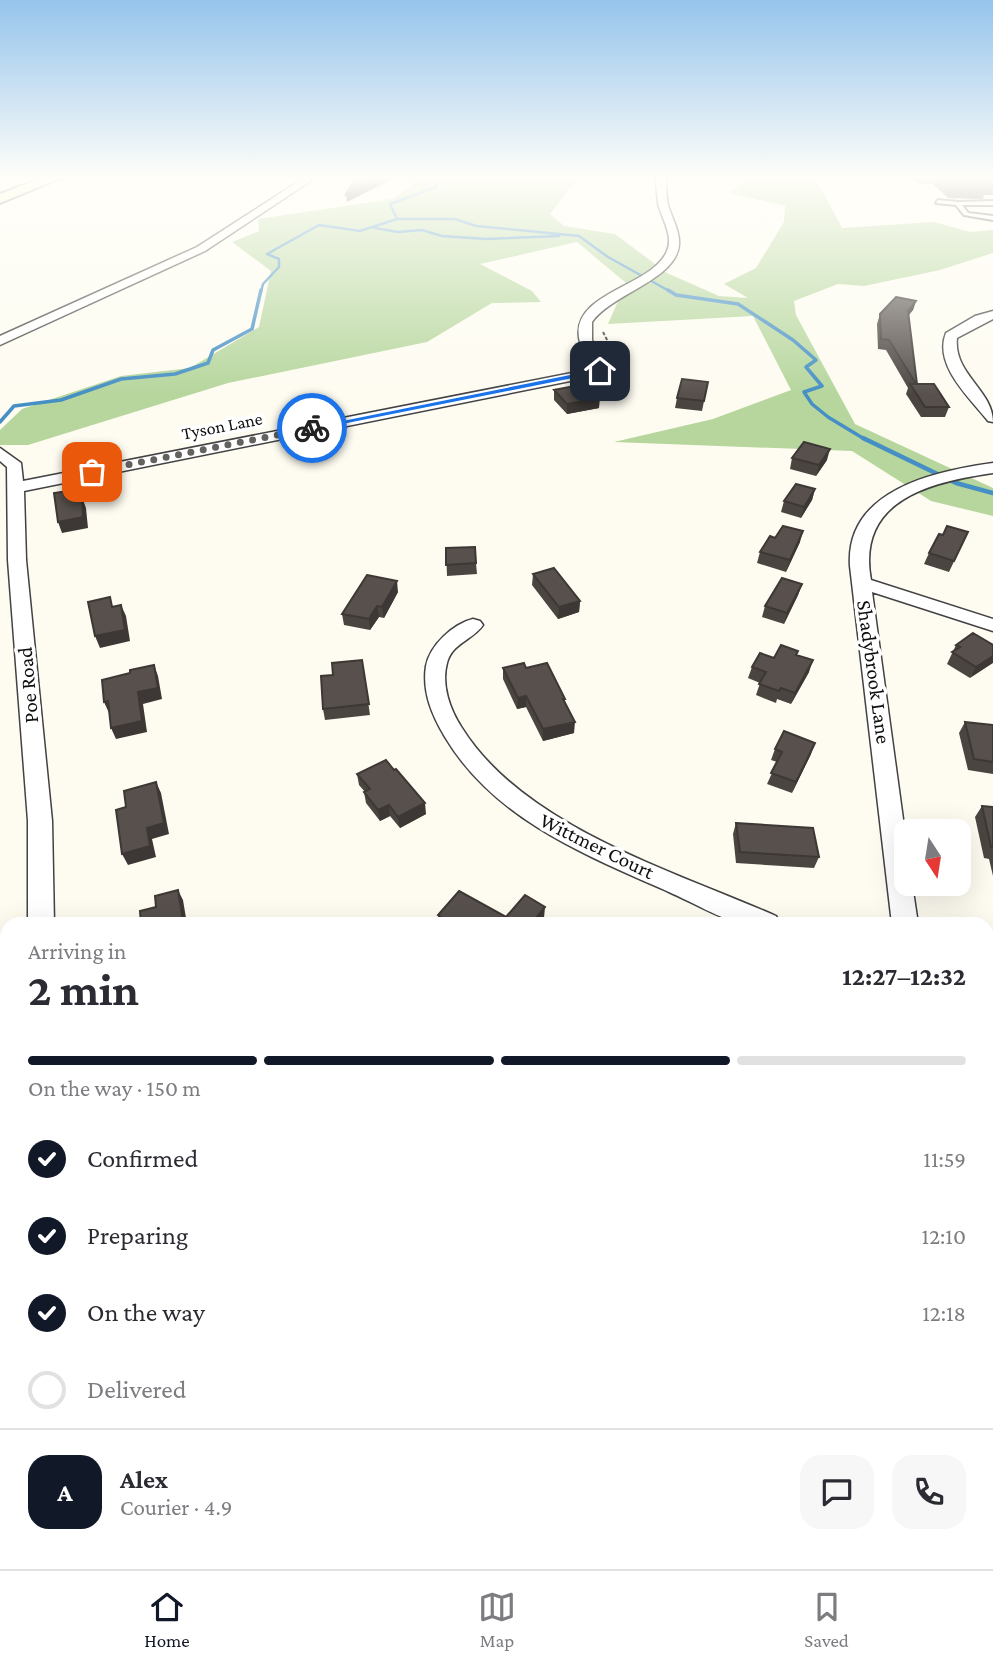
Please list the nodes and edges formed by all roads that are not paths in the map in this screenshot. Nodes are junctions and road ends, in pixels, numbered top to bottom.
1 (201, 249) edge
2 (672, 249) edge
3 (993, 315) edge
4 (0, 341) edge
5 (993, 418) edge
6 (0, 453) edge
7 (993, 468) edge
8 (15, 488) junction
9 (862, 583) junction
10 (473, 625) dead end
11 (993, 625) edge
12 (41, 917) edge
13 (751, 917) edge
14 (904, 917) edge

1 - 4 street
2 - 8 street, Tyson Lane
3 - 5 street
6 - 8 street, Poe Road
7 - 9 street, Shadybrook Lane
8 - 12 street, Poe Road
9 - 11 street
9 - 14 street, Shadybrook Lane
10 - 13 street, Wittmer Court

